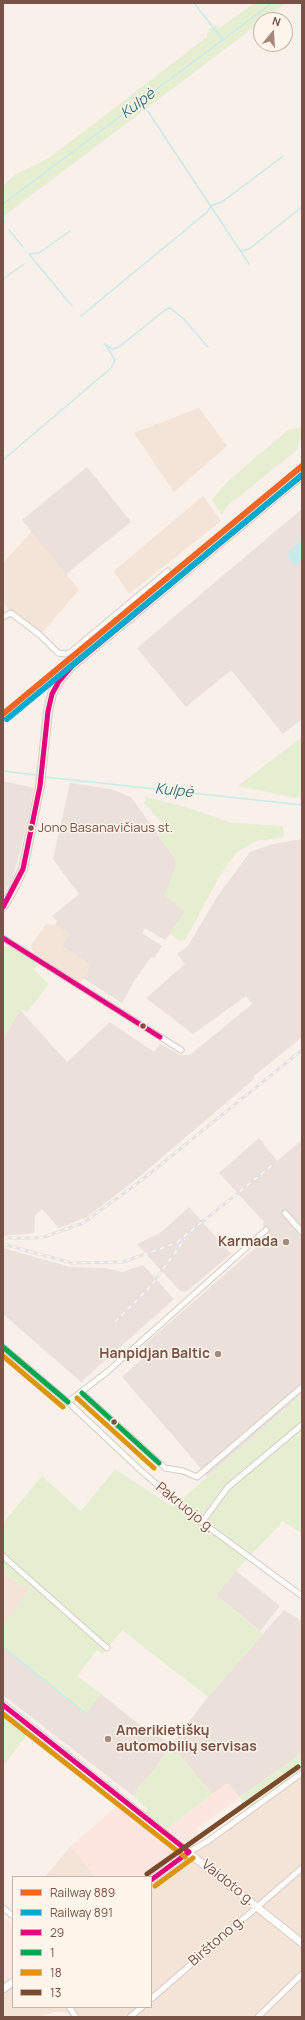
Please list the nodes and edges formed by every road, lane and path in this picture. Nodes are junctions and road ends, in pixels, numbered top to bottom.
1 (302, 475) edge
2 (168, 571) dead end
3 (3, 617) edge
4 (3, 907) edge
5 (3, 938) edge
6 (181, 1050) dead end
7 (285, 1213) dead end
8 (266, 1230) dead end
9 (302, 1232) edge
10 (3, 1347) edge
11 (302, 1387) edge
12 (82, 1393) junction
13 (68, 1402) junction
14 (302, 1426) edge
15 (202, 1522) junction
16 (3, 1556) edge
17 (302, 1596) edge
18 (107, 1648) dead end
19 (3, 1705) edge
20 (302, 1773) edge
21 (189, 1852) junction
22 (302, 1868) edge
23 (152, 1879) edge
24 (257, 1907) junction
25 (3, 1908) edge
26 (12, 1915) edge
27 (302, 1943) edge
28 (302, 1974) edge
29 (12, 1983) edge
30 (3, 1989) edge
31 (152, 1998) edge
32 (70, 2008) edge
33 (141, 2008) edge
34 (76, 2017) edge
35 (130, 2017) edge
36 (258, 2017) edge

1 - 4 main road
2 - 3 street
5 - 6 street
7 - 9 street
8 - 12 street
10 - 13 street, Pakruojo g.
11 - 12 street
12 - 13 street
13 - 15 street, Pakruojo g.
14 - 15 street
15 - 17 street, Pakruojo g.
16 - 18 street
19 - 21 main road, Vaidoto g.
20 - 21 street
21 - 23 main road
21 - 24 main road, Vaidoto g.
22 - 24 street, Birštono g.
24 - 27 main road, Vaidoto g.
24 - 31 street, Birštono g.
25 - 26 street
28 - 36 street
29 - 30 main road
32 - 34 street
33 - 35 street

